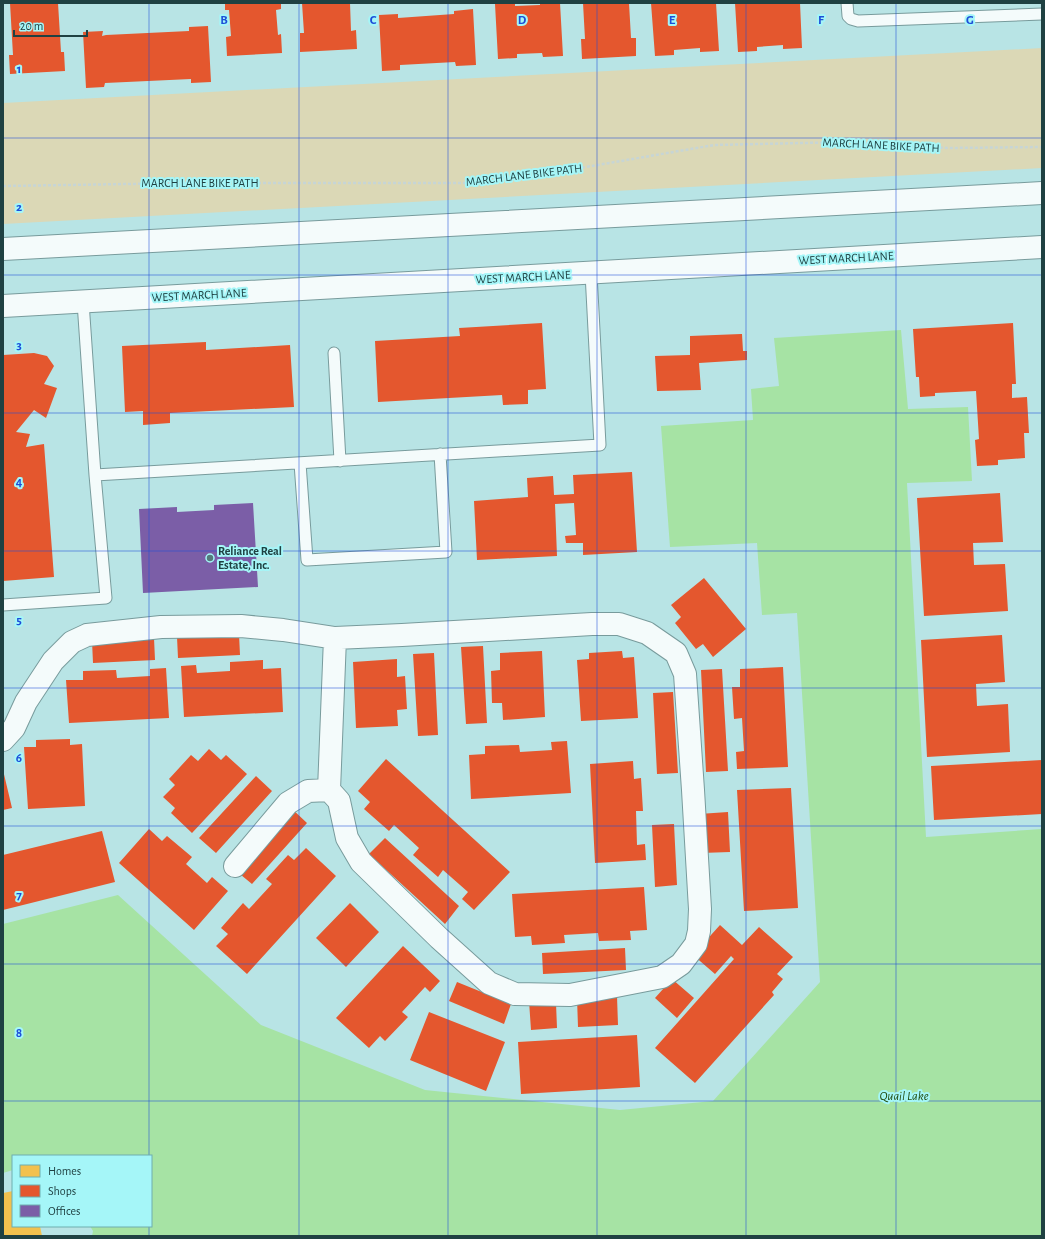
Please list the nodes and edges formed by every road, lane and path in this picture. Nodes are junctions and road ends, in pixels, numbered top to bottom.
1 (847, 3) edge
2 (1042, 14) edge
3 (1042, 147) edge
4 (3, 186) edge
5 (1042, 193) edge
6 (1042, 247) edge
7 (3, 249) edge
8 (591, 273) junction
9 (83, 302) junction
10 (3, 306) edge
11 (334, 353) dead end
12 (440, 454) junction
13 (340, 461) junction
14 (300, 463) junction
15 (95, 475) junction
16 (3, 605) edge
17 (335, 638) junction
18 (3, 740) edge
19 (329, 790) junction
20 (235, 866) dead end

1 - 2 lane
3 - 4 path, MARCH LANE BIKE PATH
5 - 7 main road
6 - 8 main road, WEST MARCH LANE
8 - 9 main road, WEST MARCH LANE
8 - 12 lane
9 - 10 main road, WEST MARCH LANE
9 - 15 lane
11 - 13 lane
12 - 13 lane
12 - 14 lane
13 - 14 lane
14 - 15 lane
15 - 16 lane
17 - 18 main road
17 - 19 main road
17 - 19 main road
19 - 20 main road

